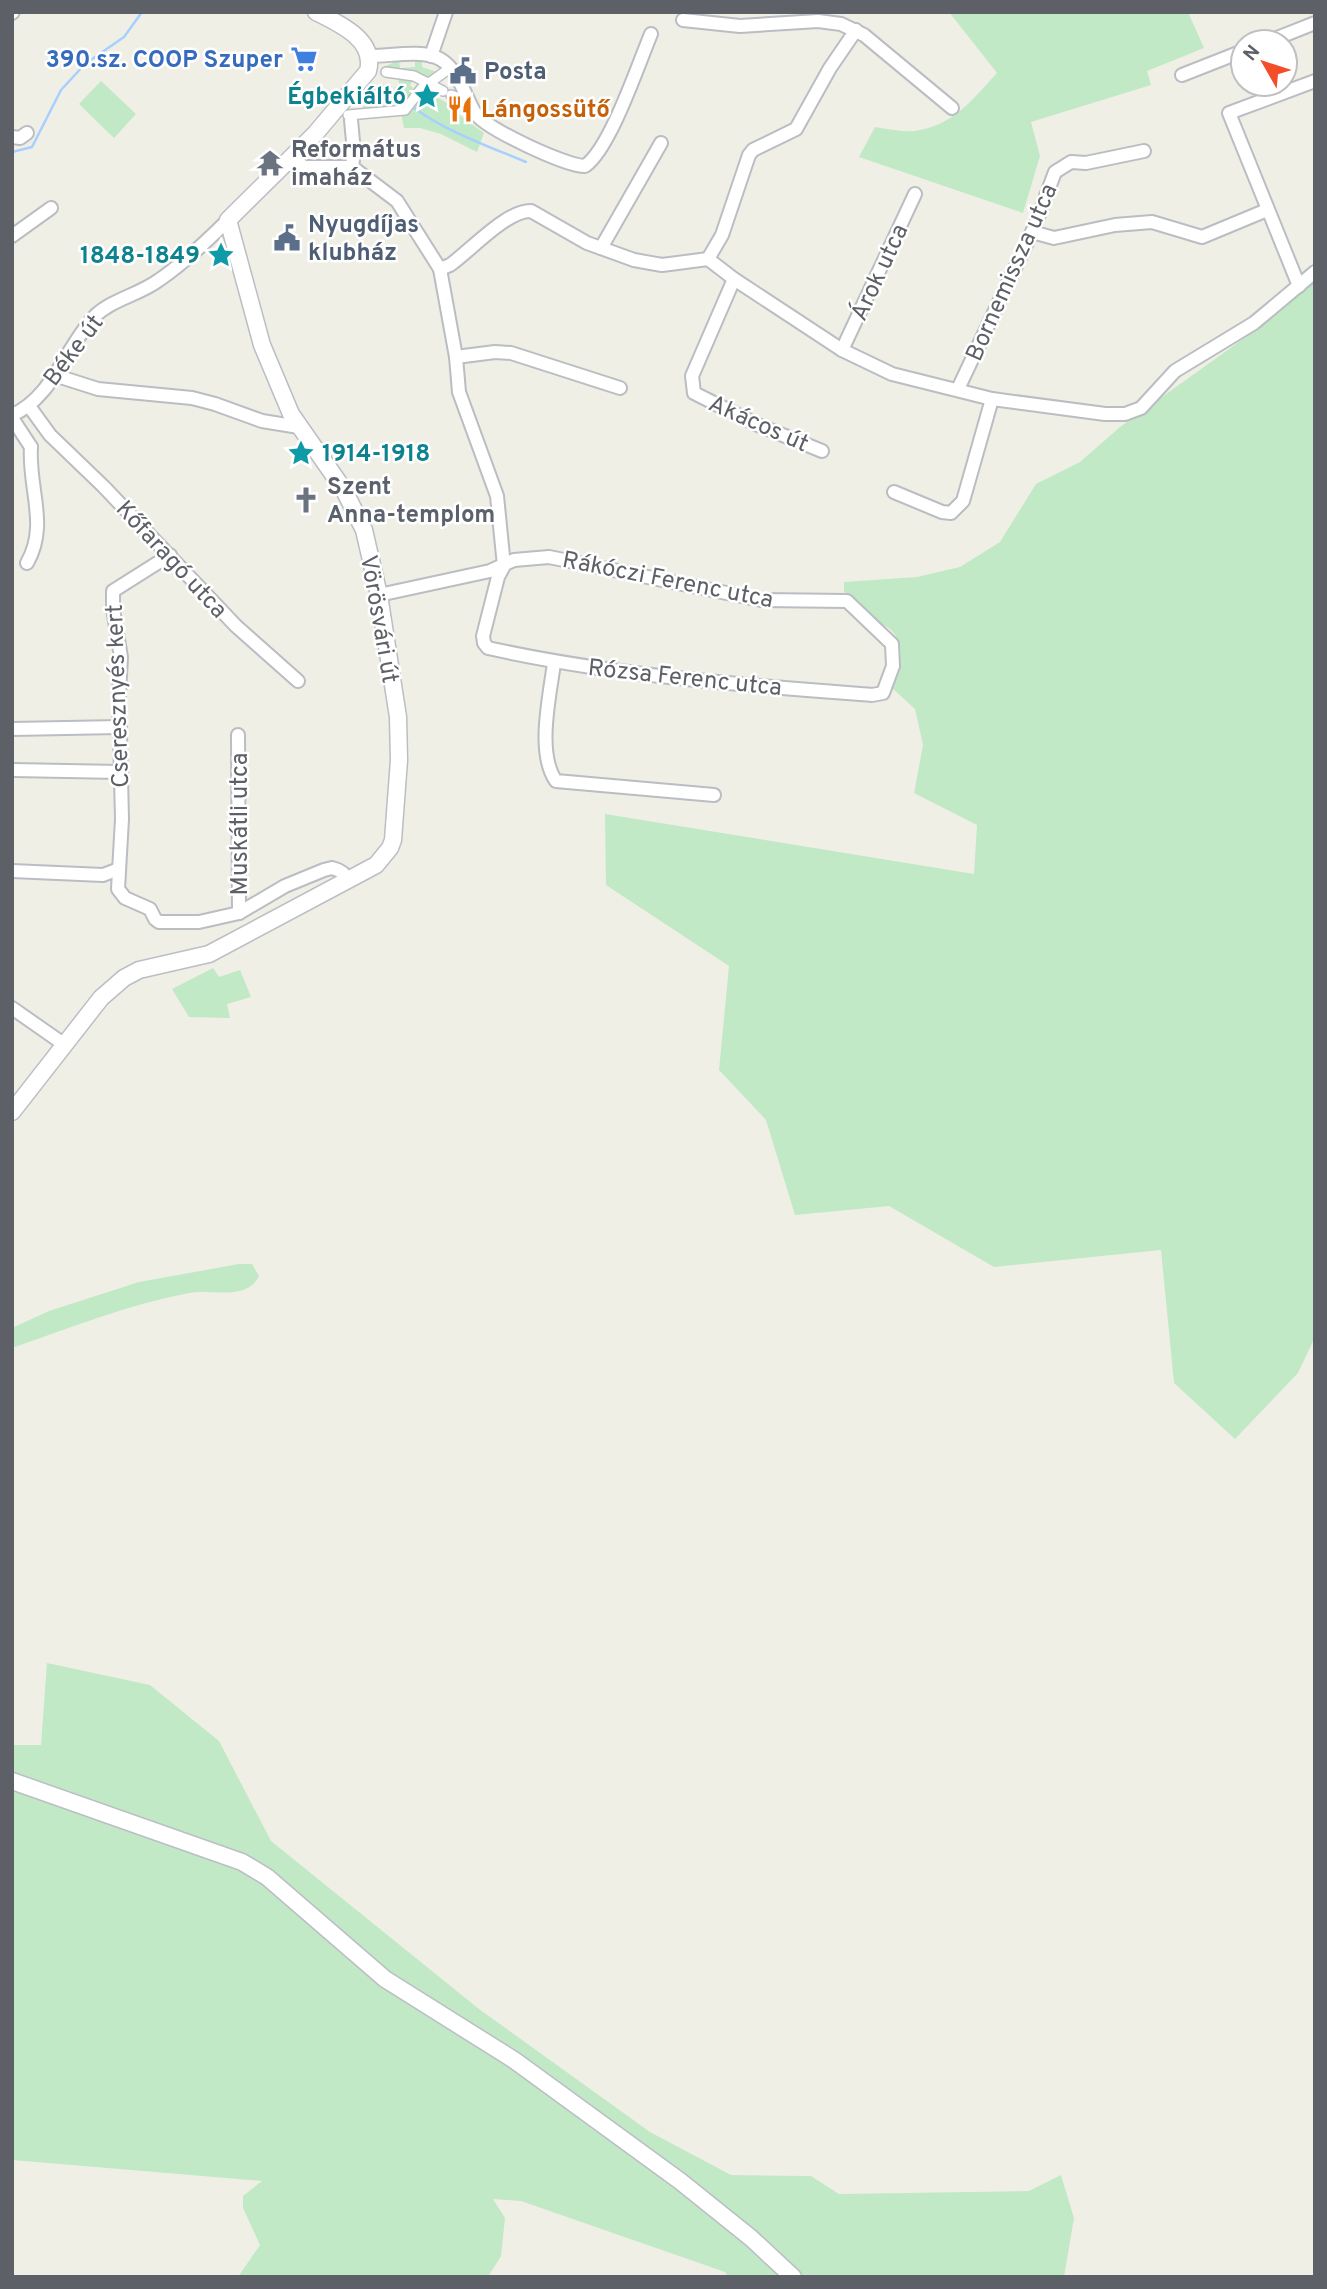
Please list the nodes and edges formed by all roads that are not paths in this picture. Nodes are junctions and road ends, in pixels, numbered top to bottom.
1 (316, 12) edge
2 (446, 12) edge
3 (682, 20) dead end
4 (856, 30) junction
5 (651, 34) dead end
6 (431, 55) junction
7 (370, 56) junction
8 (1229, 57) edge
9 (450, 68) junction
10 (386, 72) dead end
11 (1182, 75) dead end
12 (1315, 81) edge
13 (429, 84) junction
14 (470, 101) junction
15 (952, 108) dead end
16 (347, 113) junction
17 (27, 133) dead end
18 (12, 137) edge
19 (661, 143) dead end
20 (1144, 151) dead end
21 (292, 157) junction
22 (352, 167) junction
23 (915, 194) dead end
24 (51, 208) dead end
25 (1267, 210) junction
26 (228, 220) junction
27 (1032, 232) junction
28 (12, 236) edge
29 (601, 248) junction
30 (708, 259) junction
31 (440, 269) junction
32 (1315, 272) edge
33 (734, 279) junction
34 (1299, 286) junction
35 (842, 350) junction
36 (456, 357) junction
37 (54, 375) junction
38 (620, 388) dead end
39 (958, 389) junction
40 (992, 399) junction
41 (29, 406) junction
42 (12, 417) edge
43 (299, 428) junction
44 (50, 435) junction
45 (31, 447) junction
46 (822, 451) dead end
47 (894, 492) dead end
48 (170, 555) junction
49 (27, 563) dead end
50 (504, 566) junction
51 (379, 595) junction
52 (554, 663) junction
53 (298, 681) dead end
54 (883, 693) joint
55 (120, 727) junction
56 (12, 729) edge
57 (238, 735) dead end
58 (12, 770) edge
59 (120, 772) junction
60 (714, 794) dead end
61 (119, 869) junction
62 (12, 872) edge
63 (347, 881) junction
64 (239, 913) junction
65 (12, 1008) edge
66 (65, 1045) junction
67 (12, 1112) edge
68 (12, 1781) edge
69 (793, 2277) edge

1 - 7 main road
2 - 6 street
3 - 4 street
4 - 15 street
4 - 30 street
5 - 14 street
6 - 7 street
6 - 9 street
7 - 16 main road, Béke út
8 - 11 street
9 - 13 street
9 - 14 street
10 - 13 street
12 - 25 street
13 - 14 street
13 - 16 street
16 - 21 main road, Béke út
16 - 22 street
17 - 18 street
19 - 29 street
20 - 27 street, Bornemissza utca
21 - 22 street
21 - 26 main road, Béke út
22 - 31 street
23 - 35 street, Árok utca
24 - 28 street
25 - 27 street
25 - 34 street
26 - 37 street, Béke út
26 - 43 main road, Vörösvári út
27 - 39 street, Bornemissza utca
29 - 30 street
29 - 31 street
30 - 33 street
31 - 36 street
32 - 34 street
33 - 35 street
33 - 46 street, Akácos út
34 - 40 street
35 - 39 street
36 - 38 street
36 - 50 street
37 - 41 street, Béke út
37 - 43 street
39 - 40 street
40 - 47 street
41 - 42 street, Béke út
41 - 44 street, Kőfaragó utca
42 - 45 street
43 - 51 main road, Vörösvári út
44 - 45 street
44 - 48 street, Kőfaragó utca
45 - 49 street
48 - 53 street, Kőfaragó utca
48 - 55 street, Cseresznyés kert
50 - 51 street
50 - 52 street, Rózsa Ferenc utca
50 - 54 street, Rákóczi Ferenc utca
51 - 63 main road, Vörösvári út
52 - 54 street, Rózsa Ferenc utca
52 - 60 street
55 - 56 street
55 - 59 street, Cseresznyés kert
57 - 64 street, Muskátli utca
58 - 59 street
59 - 61 street, Cseresznyés kert
61 - 62 street
61 - 64 street
63 - 64 street
63 - 66 main road, Vörösvári út
65 - 66 street
66 - 67 main road, Vörösvári út
68 - 69 main road

